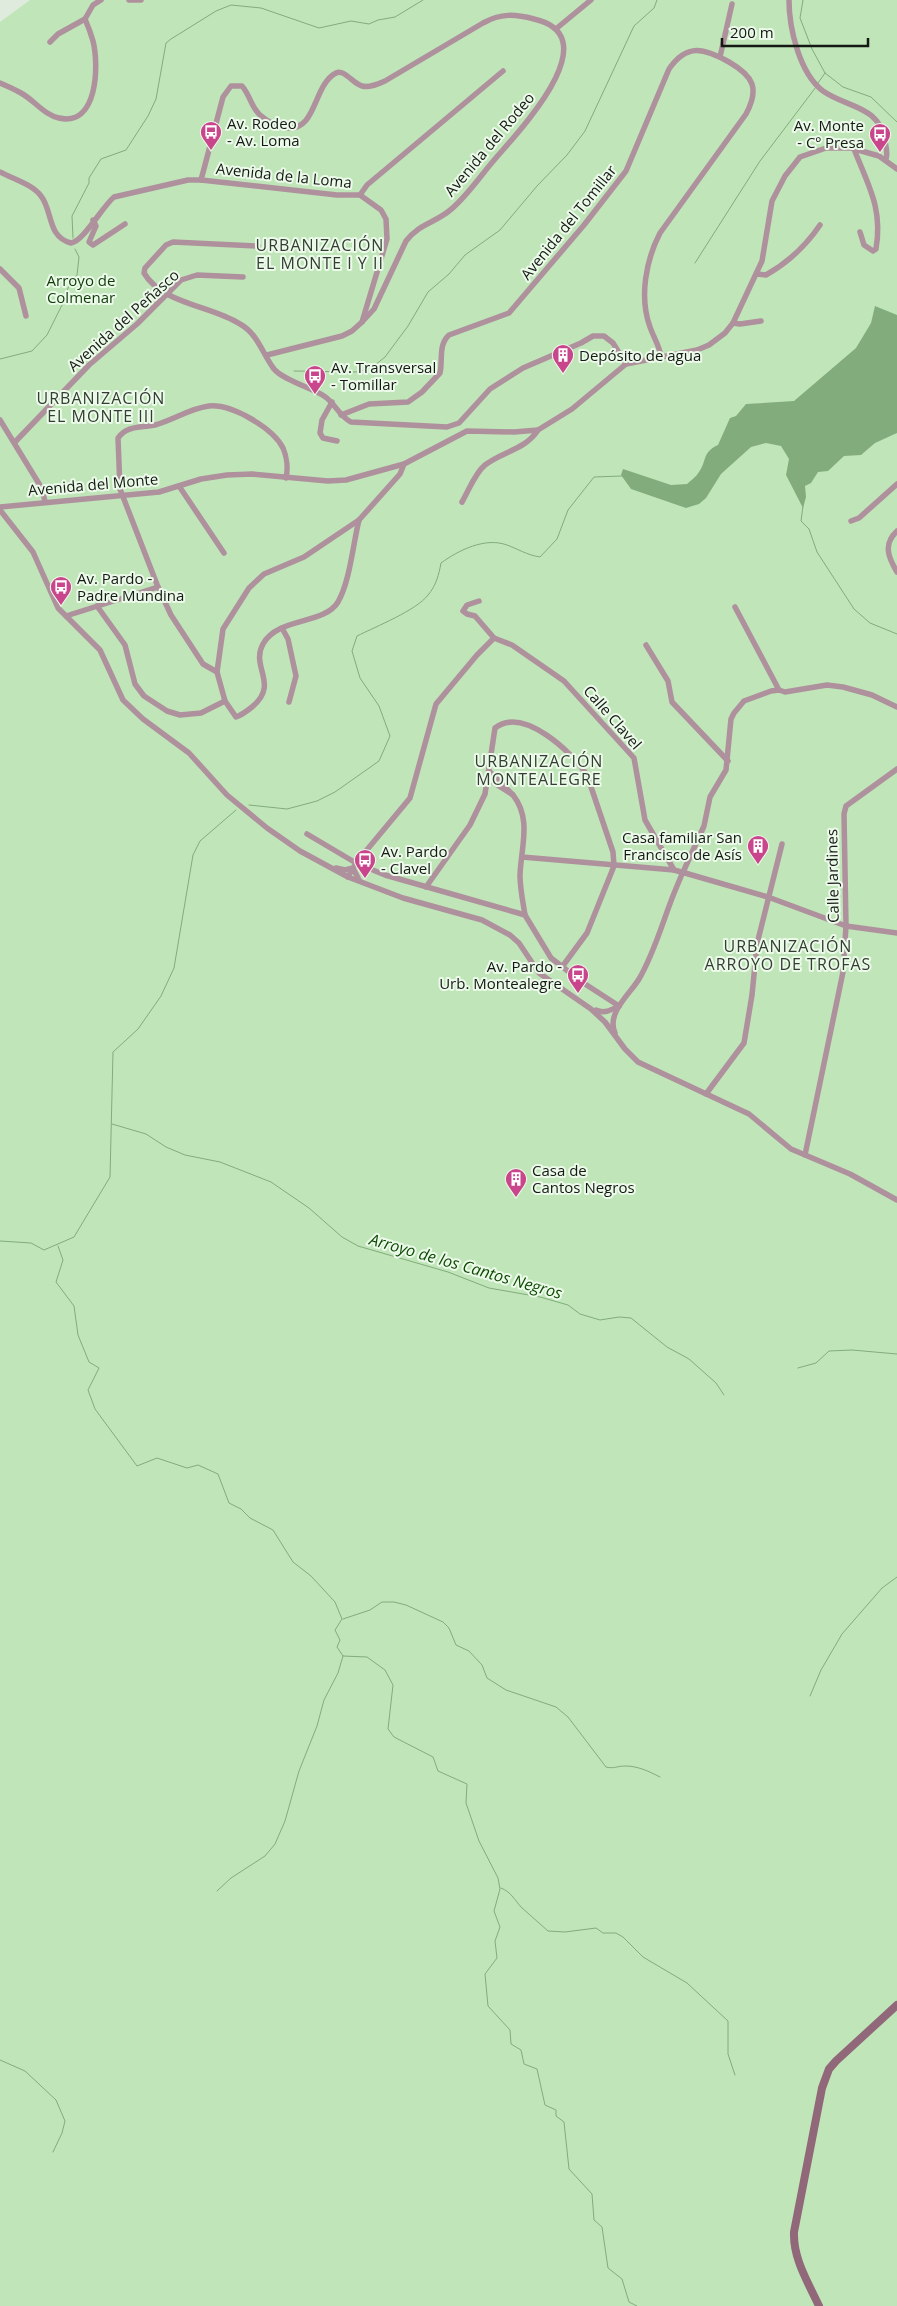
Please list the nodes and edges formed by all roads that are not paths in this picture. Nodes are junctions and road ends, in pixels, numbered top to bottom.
1 (101, 0) edge
2 (129, 0) edge
3 (141, 0) edge
4 (591, 0) edge
5 (789, 0) edge
6 (732, 4) dead end
7 (85, 19) junction
8 (556, 28) junction
9 (50, 42) dead end
10 (720, 57) junction
11 (502, 71) dead end
12 (0, 83) edge
13 (854, 148) junction
14 (886, 159) junction
15 (897, 169) edge
16 (0, 172) edge
17 (201, 180) junction
18 (360, 195) junction
19 (94, 220) junction
20 (125, 224) dead end
21 (820, 225) dead end
22 (860, 232) dead end
23 (258, 246) dead end
24 (0, 269) edge
25 (757, 274) junction
26 (243, 277) dead end
27 (167, 293) junction
28 (377, 302) junction
29 (368, 306) junction
30 (26, 316) dead end
31 (761, 320) dead end
32 (362, 322) junction
33 (733, 323) junction
34 (267, 355) junction
35 (661, 356) junction
36 (626, 364) junction
37 (332, 402) junction
38 (341, 415) junction
39 (0, 420) edge
40 (455, 428) junction
41 (538, 430) junction
42 (527, 432) junction
43 (530, 440) junction
44 (337, 441) dead end
45 (15, 442) junction
46 (404, 464) junction
47 (286, 478) junction
48 (897, 484) edge
49 (179, 486) junction
50 (123, 495) junction
51 (45, 501) junction
52 (462, 502) dead end
53 (0, 507) edge
54 (0, 510) edge
55 (358, 520) junction
56 (852, 521) dead end
57 (897, 531) edge
58 (224, 553) dead end
59 (897, 572) edge
60 (158, 587) junction
61 (479, 600) dead end
62 (97, 606) junction
63 (736, 607) dead end
64 (66, 616) junction
65 (282, 628) junction
66 (494, 638) junction
67 (646, 644) dead end
68 (217, 672) junction
69 (779, 690) junction
70 (224, 701) junction
71 (289, 702) dead end
72 (897, 707) edge
73 (728, 761) junction
74 (897, 769) edge
75 (489, 771) junction
76 (488, 779) junction
77 (513, 795) junction
78 (307, 834) dead end
79 (782, 844) dead end
80 (522, 857) junction
81 (354, 865) junction
82 (614, 866) junction
83 (329, 867) junction
84 (674, 870) junction
85 (683, 872) junction
86 (348, 877) junction
87 (362, 882) junction
88 (426, 887) junction
89 (768, 897) junction
90 (525, 915) junction
91 (846, 926) junction
92 (897, 933) edge
93 (562, 967) junction
94 (619, 1006) junction
95 (591, 1008) junction
96 (610, 1017) junction
97 (632, 1057) junction
98 (706, 1094) junction
99 (805, 1155) junction
100 (897, 1200) edge
101 (897, 2005) edge
102 (819, 2306) edge

1 - 7 street
2 - 3 street
4 - 8 street
5 - 14 street
6 - 10 street
7 - 9 street
7 - 12 street
8 - 17 street
8 - 28 street, Avenida del Rodeo
10 - 35 street, Avenida del Tomillar
10 - 38 street, Avenida del Tomillar
11 - 18 street
13 - 14 street, Avenida del Monte
13 - 22 street
13 - 25 street, Avenida del Monte
14 - 15 street, Avenida del Monte
16 - 19 street, Avenida de la Loma
17 - 18 street, Avenida de la Loma
17 - 19 street, Avenida de la Loma
18 - 29 street, Avenida de la Loma
19 - 20 street, Avenida de la Loma
21 - 25 street
23 - 27 street
24 - 30 street
25 - 33 street, Avenida del Monte
26 - 27 street, Avenida del Peñasco
27 - 34 street
27 - 45 street, Avenida del Peñasco
28 - 29 street
28 - 32 street, Avenida del Rodeo
29 - 32 street, Avenida de la Loma
31 - 33 street
32 - 34 street
33 - 35 street, Avenida del Monte
34 - 37 street
35 - 36 street, Avenida del Monte
36 - 40 street
36 - 41 street, Avenida del Monte
37 - 38 street
37 - 44 street
38 - 40 street
39 - 45 street
40 - 42 street, Avenida del Monte
40 - 46 street, Avenida del Monte
41 - 42 street, Avenida del Monte
41 - 43 street
42 - 43 street
43 - 52 street
45 - 51 street
46 - 47 street, Avenida del Monte
46 - 55 street
47 - 49 street, Avenida del Monte
47 - 50 street
48 - 56 street
49 - 50 street, Avenida del Monte
49 - 58 street
50 - 51 street, Avenida del Monte
50 - 60 street
51 - 53 street, Avenida del Monte
54 - 64 street
55 - 65 street
55 - 68 street
57 - 59 street
60 - 62 street
60 - 68 street
61 - 66 street, Calle Clavel
62 - 64 street
62 - 70 street
63 - 69 street
64 - 83 street
65 - 70 street
65 - 71 street
66 - 81 street
66 - 84 street, Calle Clavel
67 - 73 street
68 - 70 street
69 - 72 street
69 - 73 street
73 - 85 street
74 - 91 street, Calle Jardines
75 - 76 street
75 - 77 street
75 - 82 street
76 - 77 street
76 - 88 street
77 - 80 street
78 - 81 street
79 - 89 street
80 - 82 street
80 - 90 street
81 - 83 street
81 - 86 street
81 - 87 street
81 - 88 street
82 - 84 street
82 - 93 street
83 - 86 street
84 - 85 street
85 - 89 street
85 - 94 street
86 - 87 street
87 - 95 street
88 - 90 street
89 - 91 street
89 - 98 street
90 - 93 street
91 - 92 street
91 - 99 street, Calle Jardines
93 - 94 street
94 - 96 street
95 - 96 street
95 - 96 street
96 - 97 street
96 - 97 street
97 - 98 street
98 - 99 street
99 - 100 street
101 - 102 main road

